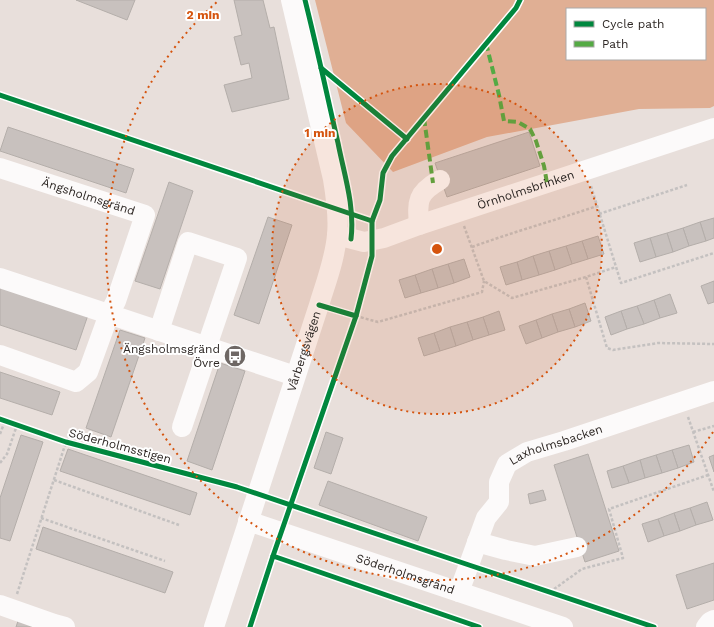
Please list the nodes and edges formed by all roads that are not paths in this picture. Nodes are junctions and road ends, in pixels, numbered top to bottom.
1 (291, 0) edge
2 (714, 128) edge
3 (0, 168) edge
4 (440, 180) dead end
5 (419, 225) junction
6 (337, 235) junction
7 (0, 278) edge
8 (109, 314) junction
9 (159, 331) junction
10 (208, 346) junction
11 (0, 355) edge
12 (295, 376) junction
13 (714, 390) edge
14 (182, 427) dead end
15 (248, 522) junction
16 (477, 542) junction
17 (577, 547) dead end
18 (459, 592) junction
19 (6, 607) edge
20 (714, 620) edge
21 (66, 627) edge
22 (214, 627) edge
23 (563, 627) edge
24 (706, 627) edge

1 - 6 street, Vårbergsvägen
2 - 5 street, Örnholmsbrinken
3 - 8 street, Ängsholmsgränd
4 - 5 street
5 - 6 street, Örnholmsbrinken
6 - 12 street, Vårbergsvägen
7 - 8 street
8 - 9 street
8 - 11 street, Ängsholmsgränd
9 - 10 street
9 - 10 street
10 - 12 street
10 - 14 street
12 - 15 street, Vårbergsvägen
13 - 16 street, Laxholmsbacken
15 - 18 street, Söderholmsgränd
15 - 22 street, Vårbergsvägen
16 - 17 street
16 - 18 street, Laxholmsbacken
18 - 23 street, Söderholmsgränd
19 - 21 street
20 - 24 street

